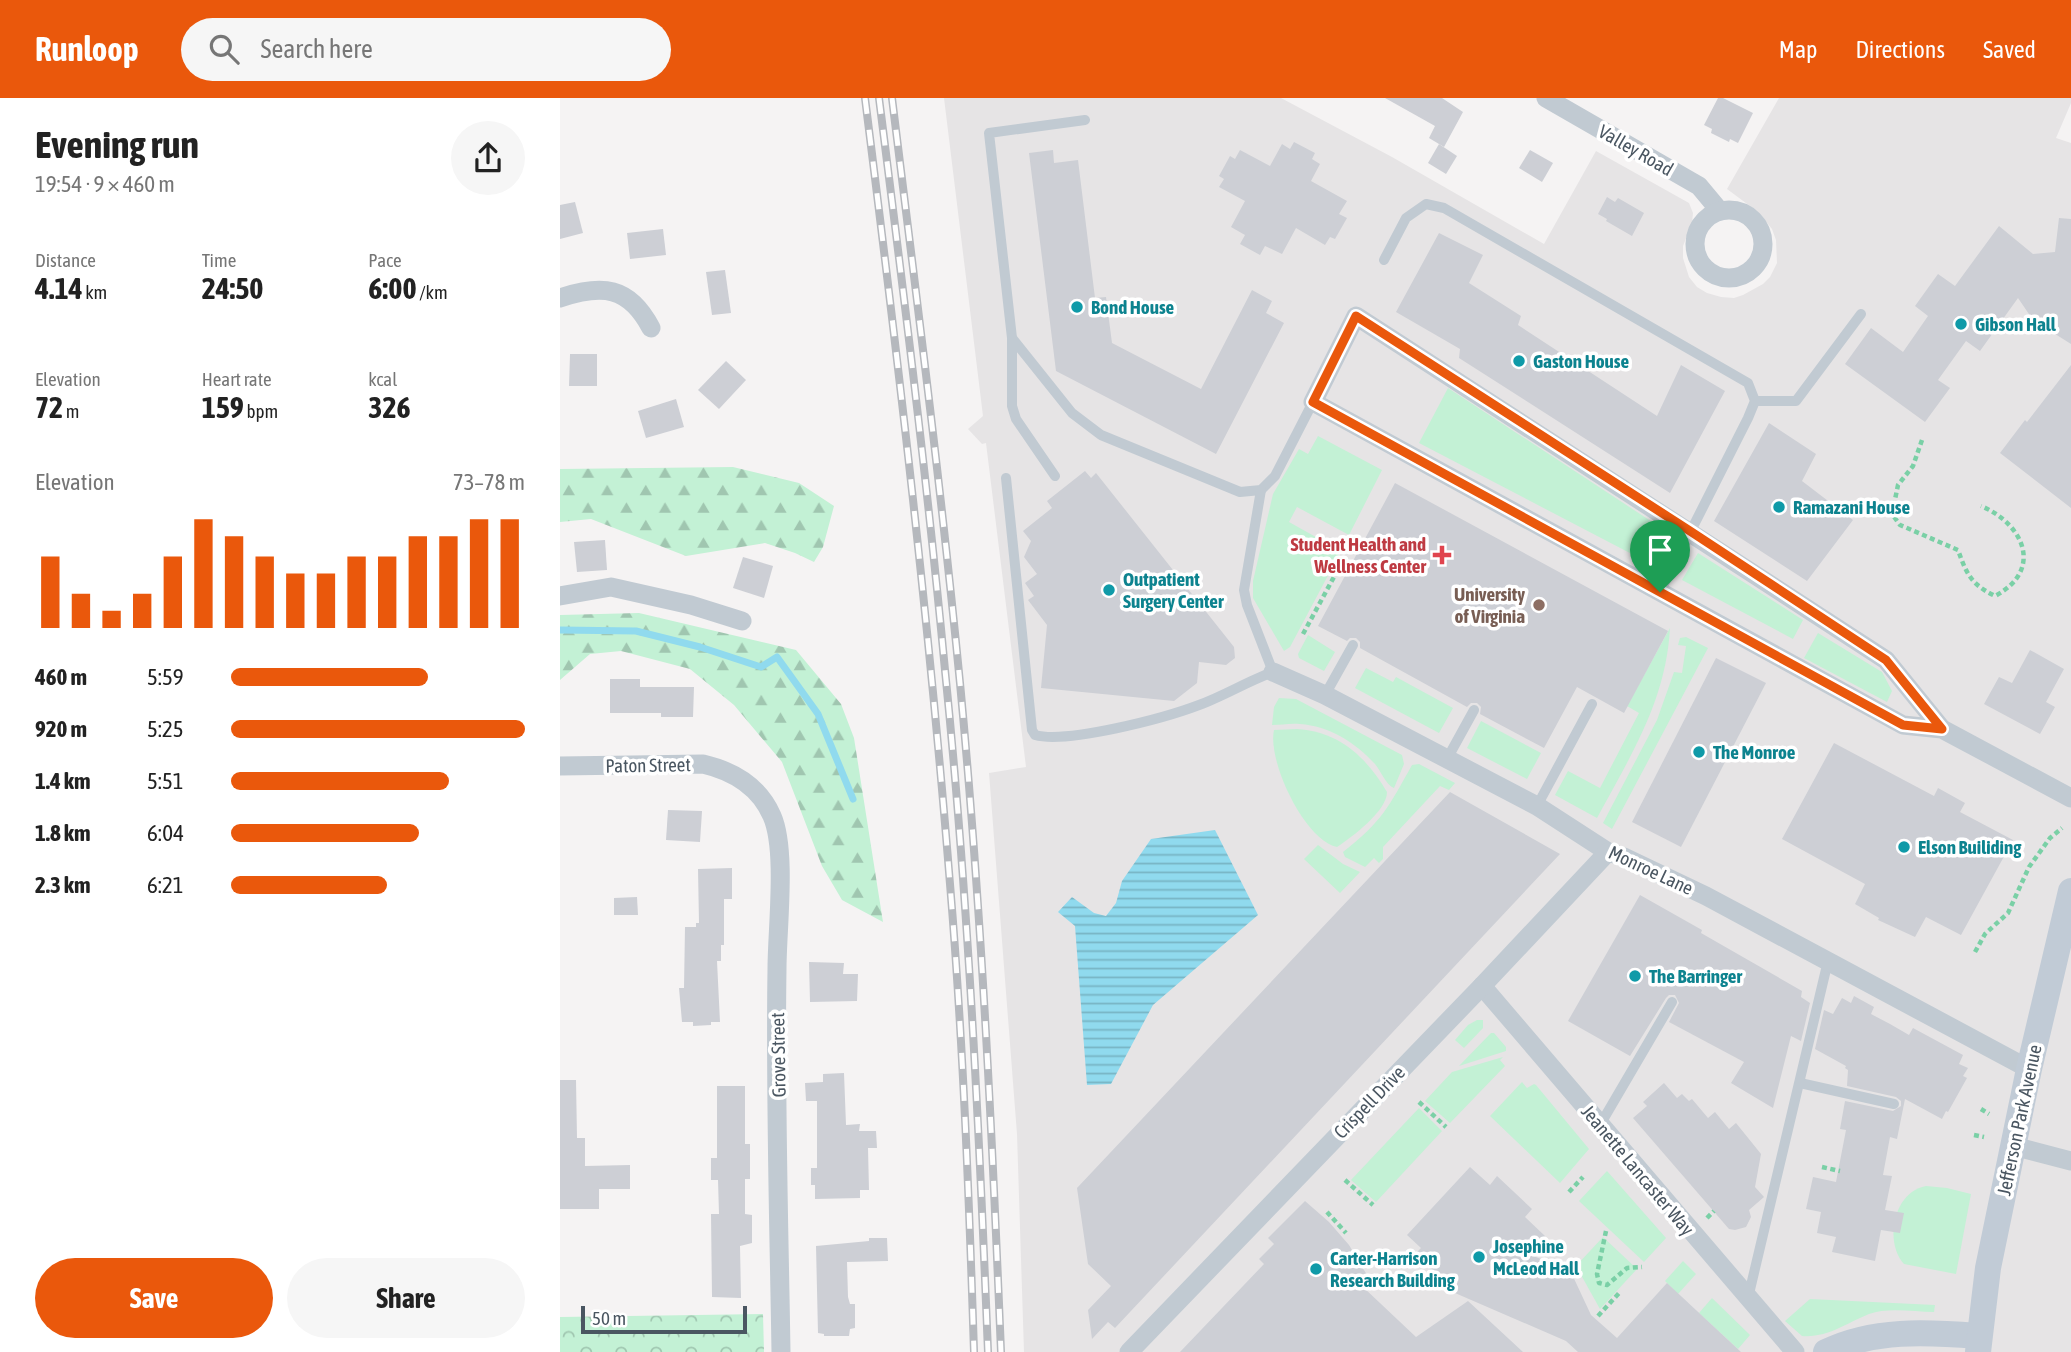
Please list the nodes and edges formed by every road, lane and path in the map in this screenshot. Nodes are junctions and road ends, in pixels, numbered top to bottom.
1 (1546, 98) edge
2 (1085, 120) dead end
3 (1719, 210) dead end
4 (1384, 260) dead end
5 (560, 298) edge
6 (1861, 314) dead end
7 (651, 328) dead end
8 (1012, 338) junction
9 (1755, 401) junction
10 (1313, 402) junction
11 (1922, 440) dead end
12 (1055, 476) dead end
13 (1006, 478) dead end
14 (1261, 489) junction
15 (1981, 506) dead end
16 (1690, 531) junction
17 (1335, 575) dead end
18 (1660, 592) junction
19 (560, 596) edge
20 (742, 621) dead end
21 (1303, 634) dead end
22 (1353, 645) dead end
23 (1273, 672) junction
24 (1325, 695) junction
25 (1592, 704) dead end
26 (1474, 710) dead end
27 (1942, 729) junction
28 (1447, 759) junction
29 (560, 766) edge
30 (734, 775) joint
31 (2071, 798) edge
32 (1537, 806) junction
33 (2062, 828) dead end
34 (1608, 852) junction
35 (2071, 891) edge
36 (1975, 953) dead end
37 (1828, 961) junction
38 (1482, 986) junction
39 (1672, 1002) dead end
40 (2029, 1069) junction
41 (1800, 1083) junction
42 (1419, 1102) dead end
43 (1894, 1104) dead end
44 (1981, 1109) dead end
45 (1989, 1114) dead end
46 (1600, 1125) junction
47 (1446, 1127) dead end
48 (1974, 1135) dead end
49 (1984, 1137) dead end
50 (2013, 1146) junction
51 (2071, 1161) edge
52 (1822, 1167) dead end
53 (1840, 1171) dead end
54 (1583, 1177) dead end
55 (1345, 1180) dead end
56 (1569, 1192) dead end
57 (1373, 1205) dead end
58 (1327, 1212) dead end
59 (1606, 1231) dead end
60 (1346, 1233) dead end
61 (1642, 1267) dead end
62 (1621, 1291) dead end
63 (1748, 1298) junction
64 (1598, 1316) dead end
65 (1978, 1344) edge
66 (781, 1352) edge
67 (1129, 1352) edge
68 (1795, 1352) edge
69 (1826, 1352) edge

1 - 3 street, Valley Road
2 - 8 lane
4 - 9 lane
5 - 7 street
6 - 9 lane
8 - 12 lane
8 - 14 lane
9 - 16 lane
10 - 14 lane
10 - 16 street
10 - 18 street
11 - 15 path
13 - 23 lane
14 - 23 lane
16 - 18 lane
16 - 27 street
17 - 21 path
18 - 27 street
19 - 20 street
22 - 24 lane
23 - 24 street, Monroe Lane
24 - 28 street, Monroe Lane
25 - 32 lane
26 - 28 lane
27 - 31 street
28 - 32 street, Monroe Lane
29 - 30 street, Paton Street
30 - 66 street, Grove Street
32 - 34 street, Monroe Lane
33 - 36 path
34 - 37 street, Monroe Lane
34 - 38 street, Crispell Drive
35 - 40 main road, Jefferson Park Avenue
37 - 40 street, Monroe Lane
37 - 41 lane
38 - 46 street, Jeanette Lancaster Way
38 - 67 street, Crispell Drive
39 - 46 lane
40 - 50 main road, Jefferson Park Avenue
41 - 43 lane
41 - 63 lane
42 - 47 path
44 - 45 path
46 - 63 street, Jeanette Lancaster Way
48 - 49 path
50 - 51 street
50 - 65 main road, Jefferson Park Avenue
52 - 53 path
54 - 56 path
55 - 57 path
58 - 60 path
59 - 61 path
62 - 64 path
63 - 68 street, Jeanette Lancaster Way
65 - 69 main road

